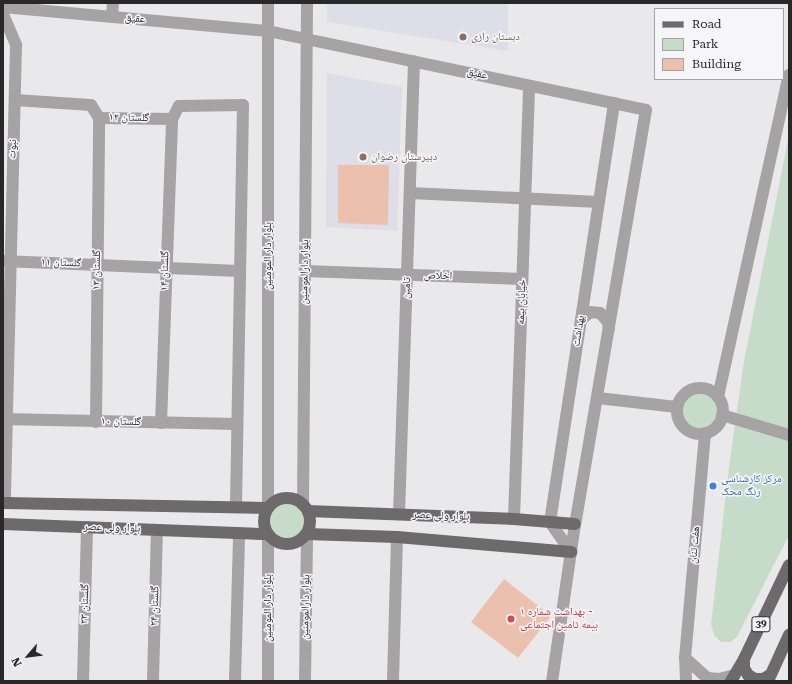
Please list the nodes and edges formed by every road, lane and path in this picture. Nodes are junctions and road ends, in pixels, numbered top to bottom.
1 (113, 3) edge
2 (268, 3) edge
3 (307, 3) edge
4 (3, 8) edge
5 (3, 14) edge
6 (112, 17) junction
7 (268, 31) junction
8 (307, 39) junction
9 (414, 61) junction
10 (789, 75) edge
11 (529, 86) junction
12 (15, 100) junction
13 (614, 103) junction
14 (99, 118) junction
15 (172, 119) junction
16 (410, 192) junction
17 (525, 197) junction
18 (599, 202) junction
19 (7, 261) edge
20 (98, 265) junction
21 (165, 268) junction
22 (239, 271) junction
23 (305, 271) junction
24 (407, 275) junction
25 (522, 279) junction
26 (581, 320) junction
27 (609, 329) junction
28 (718, 397) junction
29 (598, 398) junction
30 (676, 408) junction
31 (722, 415) junction
32 (4, 420) edge
33 (96, 422) junction
34 (161, 423) junction
35 (238, 424) junction
36 (705, 433) junction
37 (789, 435) edge
38 (4, 502) edge
39 (236, 506) junction
40 (268, 508) junction
41 (305, 508) junction
42 (399, 514) junction
43 (514, 519) junction
44 (550, 522) junction
45 (3, 523) edge
46 (575, 524) junction
47 (87, 527) junction
48 (157, 530) junction
49 (239, 534) junction
50 (268, 534) junction
51 (307, 534) junction
52 (397, 537) junction
53 (571, 552) junction
54 (789, 565) edge
55 (789, 635) edge
56 (685, 658) junction
57 (744, 659) junction
58 (733, 678) edge
59 (769, 678) edge
60 (83, 681) edge
61 (153, 681) edge
62 (235, 681) edge
63 (268, 681) edge
64 (305, 681) edge
65 (394, 681) edge
66 (552, 681) edge
67 (686, 681) edge

1 - 6 street
2 - 7 street, بلوار دار المومنین
3 - 8 street
4 - 6 street, عقیق
5 - 12 street, نبوت
6 - 7 street, عقیق
7 - 8 street, عقیق
7 - 40 street, بلوار دار المومنین
8 - 9 street, عقیق
8 - 23 street, بلوار دارالمومنین
9 - 11 street, عقیق
9 - 16 street, تامین
10 - 28 street
11 - 13 street, عقیق
11 - 17 street, خیابان بیمه
12 - 14 street, گلستان ۱۲
12 - 19 street, نبوت
13 - 18 street, بهداشت
13 - 27 street, عقیق
14 - 15 street, گلستان ۱۲
14 - 20 street, گلستان ۱۳
15 - 21 street, گلستان ۱۴
15 - 22 street
16 - 17 street
16 - 24 street, تامین
17 - 18 street
17 - 25 street, خیابان بیمه
18 - 26 street, بهداشت
19 - 20 street, گلستان ۱۱
19 - 32 street, نبوت
20 - 21 street, گلستان ۱۱
20 - 33 street, گلستان ۱۳
21 - 22 street, گلستان ۱۱
21 - 34 street, گلستان ۱۴
22 - 35 street
23 - 24 street, اخلاص
23 - 41 street, بلوار دارالمومنین
24 - 25 street, اخلاص
24 - 42 street, تامین
25 - 43 street, خیابان بیمه
26 - 27 street
26 - 44 street, بهداشت
27 - 29 street
28 - 30 street
28 - 31 street
29 - 30 street
29 - 46 street
30 - 36 street
31 - 36 street
31 - 37 street
32 - 33 street, گلستان ۱۰
32 - 38 street, نبوت
33 - 34 street, گلستان ۱۰
34 - 35 street, گلستان ۱۰
35 - 39 street
36 - 56 street, هفت تنان
38 - 39 main road
38 - 45 main road
39 - 40 main road
40 - 41 main road
40 - 50 main road
41 - 42 main road, بلوار ولی عصر
41 - 51 main road
42 - 43 main road, بلوار ولی عصر
43 - 44 main road, بلوار ولی عصر
44 - 46 main road, بلوار ولی عصر
44 - 53 street
45 - 47 main road, بلوار ولی عصر
46 - 53 street
47 - 48 main road, بلوار ولی عصر
47 - 60 street, گلستان ۲۳
48 - 49 main road, بلوار ولی عصر
48 - 61 street, گلستان ۲۴
49 - 50 main road, بلوار ولی عصر
49 - 62 street
50 - 51 main road
50 - 63 street, بلوار دار المومنین
51 - 52 main road
51 - 64 street, بلوار دارالمومنین
52 - 53 main road
52 - 65 street
53 - 66 street
54 - 57 main road, 39
55 - 59 main road
56 - 58 street
56 - 67 street, هفت تنان
57 - 58 main road, 39
57 - 59 main road

